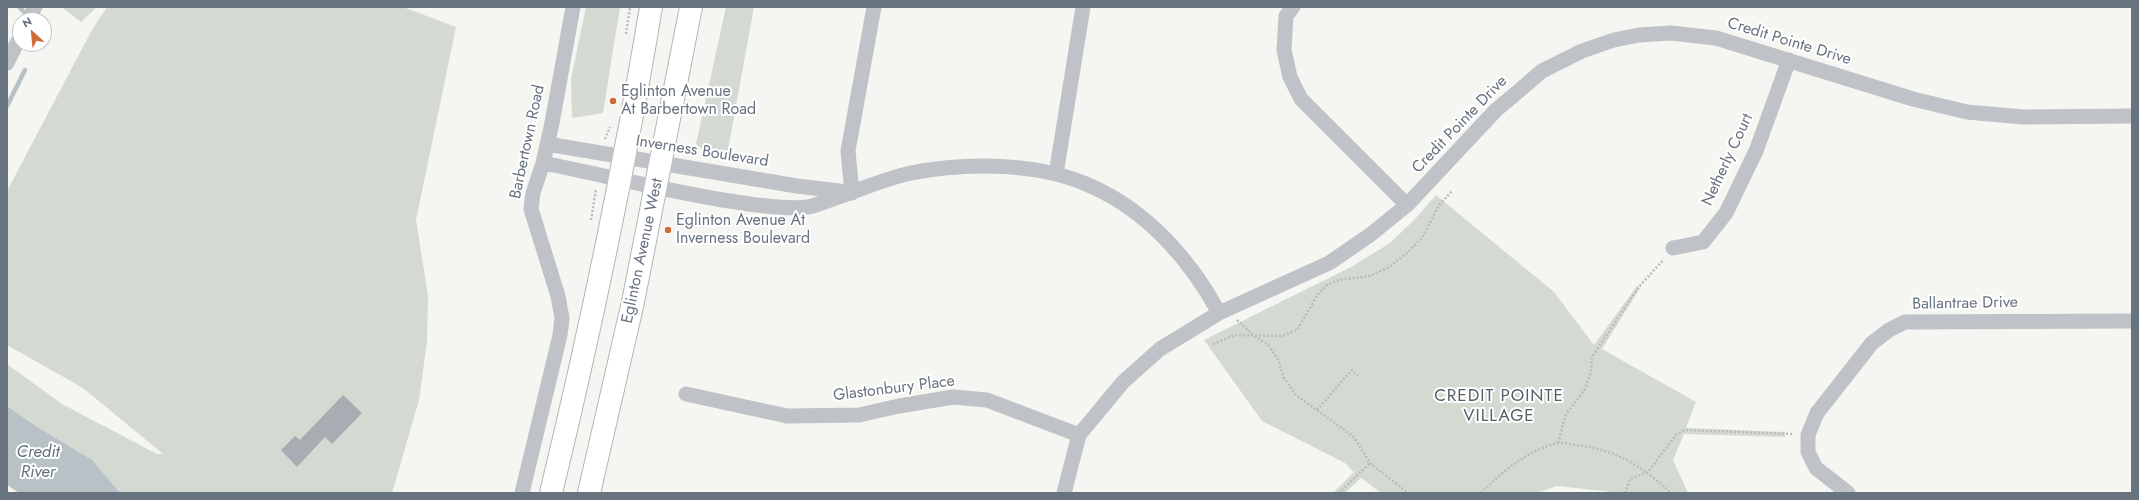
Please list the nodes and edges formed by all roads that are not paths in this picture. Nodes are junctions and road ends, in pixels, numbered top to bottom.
1 (573, 7) edge
2 (651, 7) edge
3 (691, 7) edge
4 (874, 7) edge
5 (1083, 7) edge
6 (1293, 7) edge
7 (12, 52) edge
8 (1789, 60) junction
9 (7, 63) edge
10 (2132, 116) edge
11 (547, 144) junction
12 (625, 158) junction
13 (543, 163) junction
14 (661, 163) junction
15 (1056, 174) junction
16 (621, 179) junction
17 (657, 187) junction
18 (852, 193) junction
19 (1407, 205) junction
20 (1673, 248) road end
21 (1220, 313) junction
22 (2132, 321) edge
23 (686, 394) dead end
24 (1079, 435) junction
25 (522, 493) edge
26 (551, 493) edge
27 (589, 493) edge
28 (1064, 493) edge
29 (1848, 493) edge

1 - 11 street, Barbertown Road
2 - 12 main road
3 - 14 main road, Eglinton Avenue West
4 - 18 street
5 - 15 street
6 - 19 street
7 - 9 street
8 - 10 street, Credit Pointe Drive
8 - 19 street, Credit Pointe Drive
8 - 20 street, Netherly Court
11 - 12 street, Inverness Boulevard
11 - 13 street, Barbertown Road
12 - 14 street, Inverness Boulevard
12 - 16 main road
13 - 16 street, Inverness Boulevard
13 - 25 street, Barbertown Road
14 - 17 main road, Eglinton Avenue West
14 - 18 street, Inverness Boulevard
15 - 18 street, Inverness Boulevard
15 - 21 street, Inverness Boulevard
16 - 17 street, Inverness Boulevard
16 - 26 main road
17 - 18 street, Inverness Boulevard
17 - 27 main road, Eglinton Avenue West
19 - 21 street, Credit Pointe Drive
21 - 24 street, Credit Pointe Drive
22 - 29 street, Ballantrae Drive
23 - 24 street, Glastonbury Place
24 - 28 street, Credit Pointe Drive

